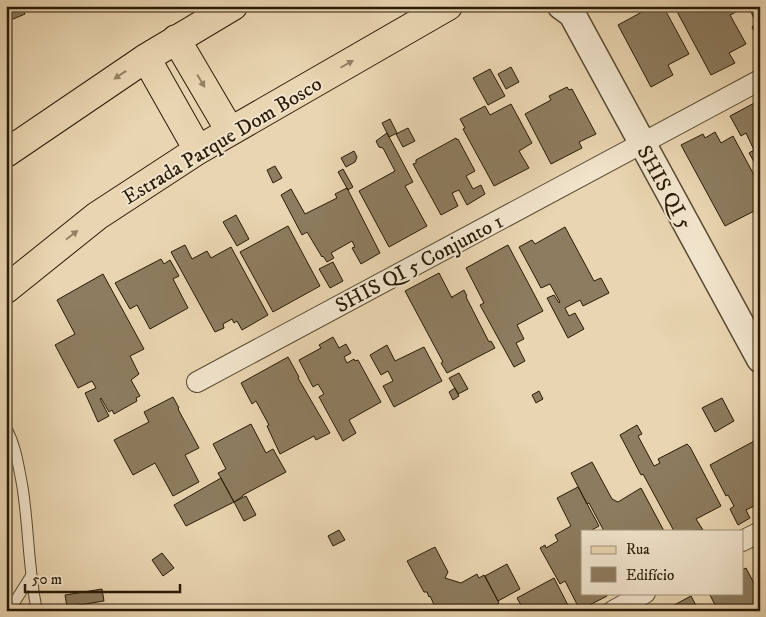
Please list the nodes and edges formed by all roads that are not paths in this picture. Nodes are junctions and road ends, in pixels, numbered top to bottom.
1 (233, 6) edge
2 (448, 6) edge
3 (568, 9) edge
4 (176, 39) junction
5 (146, 58) junction
6 (760, 80) edge
7 (230, 131) junction
8 (642, 144) junction
9 (198, 150) junction
10 (6, 153) edge
11 (6, 289) edge
12 (760, 359) edge
13 (197, 382) dead end
14 (6, 428) edge
15 (760, 532) edge
16 (744, 540) edge
17 (31, 576) junction
18 (644, 594) edge
19 (10, 611) edge
20 (37, 611) edge
21 (613, 611) edge

1 - 4 main road
7 -> 2 main road, Estrada Parque Dom Bosco
3 - 8 street, SHIS QI 5
4 - 5 main road
4 -> 7 main road
5 - 9 main road
5 -> 10 main road
6 - 8 street, SHIS QI 5 Conjunto 1
7 - 9 main road, Estrada Parque Dom Bosco
8 - 12 street, SHIS QI 5
8 - 13 street, SHIS QI 5 Conjunto 1
11 -> 9 main road, Estrada Parque Dom Bosco
14 - 17 lane
15 - 16 street
17 - 19 lane
17 - 20 lane
18 - 21 street

